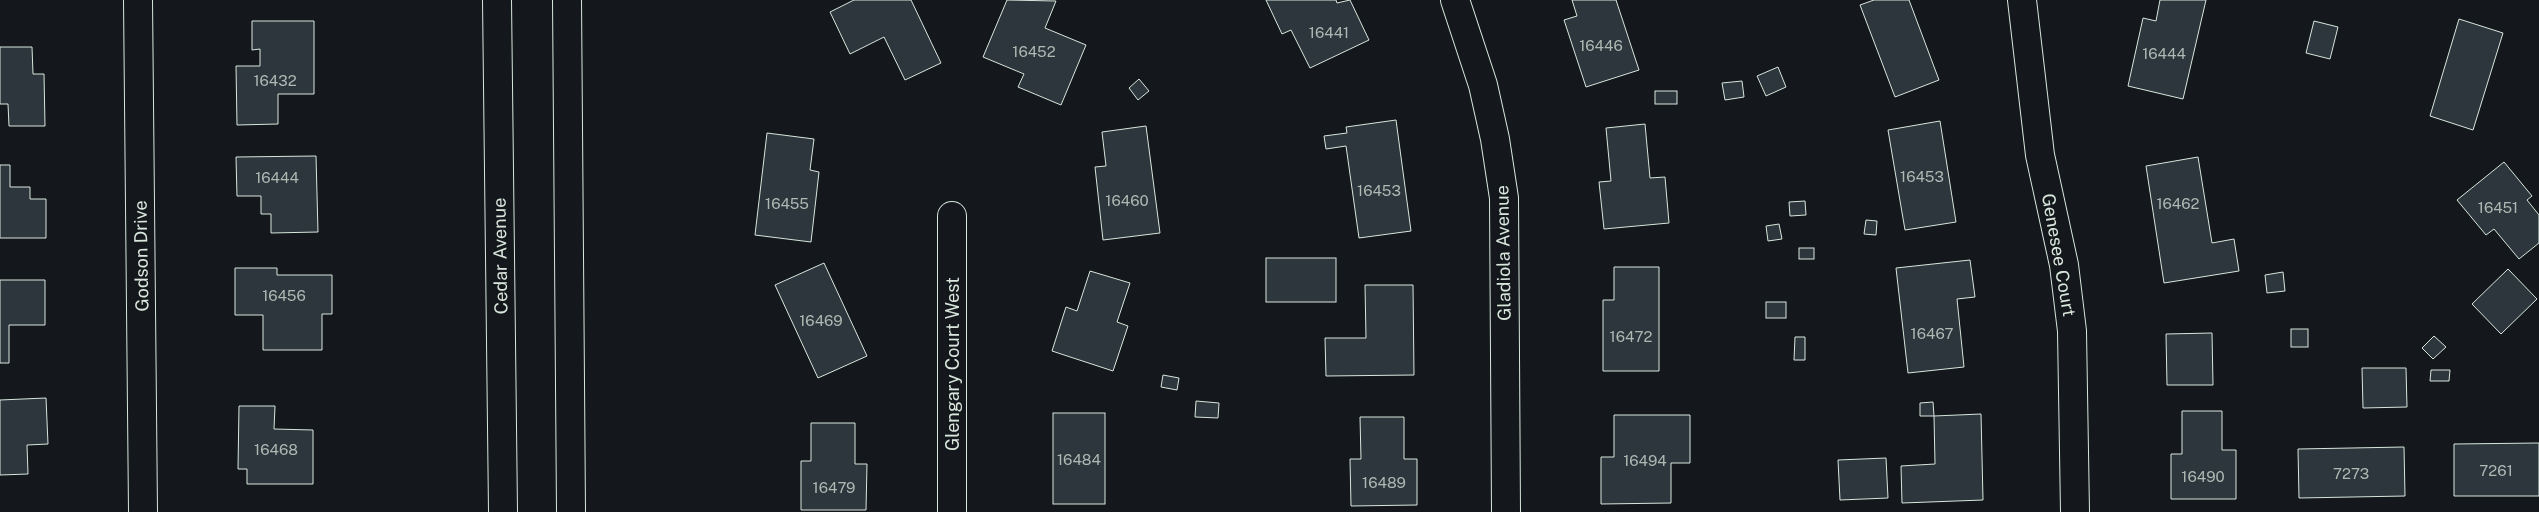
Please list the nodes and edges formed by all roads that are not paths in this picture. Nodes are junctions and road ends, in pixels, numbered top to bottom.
1 (138, 0) edge
2 (497, 0) edge
3 (567, 0) edge
4 (1455, 0) edge
5 (2022, 0) edge
6 (952, 216) dead end
7 (143, 512) edge
8 (503, 512) edge
9 (571, 512) edge
10 (952, 512) edge
11 (1506, 512) edge
12 (2074, 512) edge

1 - 7 street, Godson Drive
2 - 8 street, Cedar Avenue
3 - 9 street
4 - 11 street, Gladiola Avenue
5 - 12 street, Genesee Court
6 - 10 street, Glengary Court West

